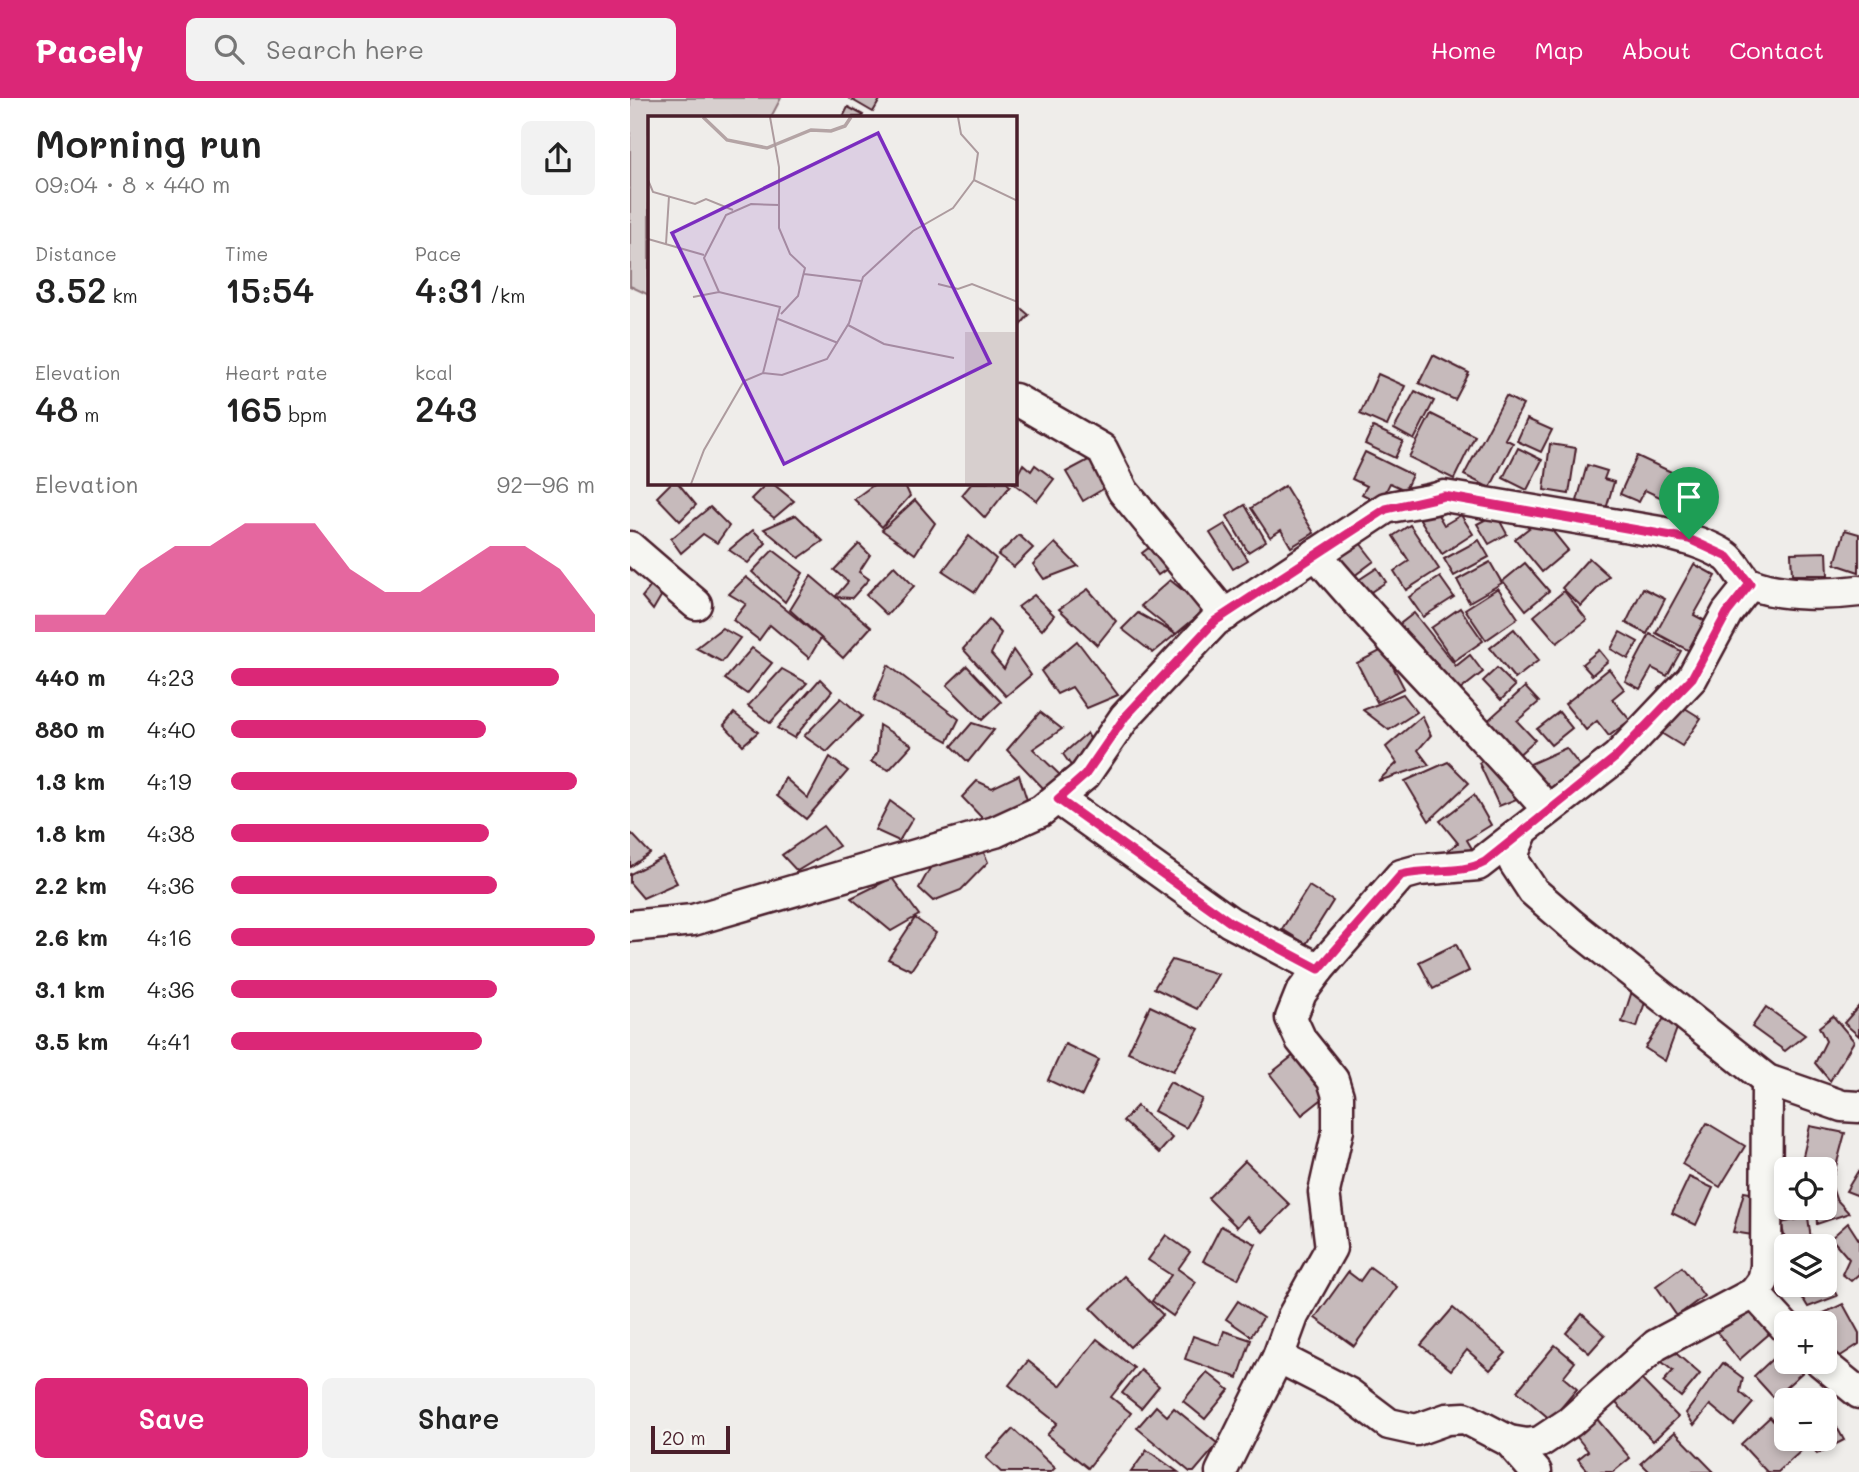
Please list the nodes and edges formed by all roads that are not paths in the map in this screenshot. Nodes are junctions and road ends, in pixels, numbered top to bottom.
1 (1017, 400) edge
2 (630, 547) edge
3 (1316, 554) junction
4 (1750, 584) junction
5 (1859, 591) edge
6 (696, 604) dead end
7 (1224, 615) junction
8 (1058, 799) junction
9 (1548, 810) junction
10 (1523, 830) junction
11 (630, 926) edge
12 (1319, 969) junction
13 (1767, 1080) junction
14 (1859, 1107) edge
15 (1754, 1293) junction
16 (1774, 1315) edge
17 (1278, 1357) junction
18 (1836, 1374) edge
19 (1859, 1393) edge
20 (1508, 1441) junction
21 (1221, 1472) edge
22 (1536, 1472) edge

1 - 7 street
2 - 6 street
3 - 4 street
3 - 7 street
3 - 9 street
4 - 5 street
4 - 9 street
7 - 8 street
8 - 11 street
8 - 12 street
9 - 10 street
10 - 12 street
10 - 13 street
12 - 17 street
13 - 14 street
13 - 15 street
15 - 16 street
15 - 20 street
17 - 20 street
17 - 21 street
18 - 19 street
20 - 22 street

